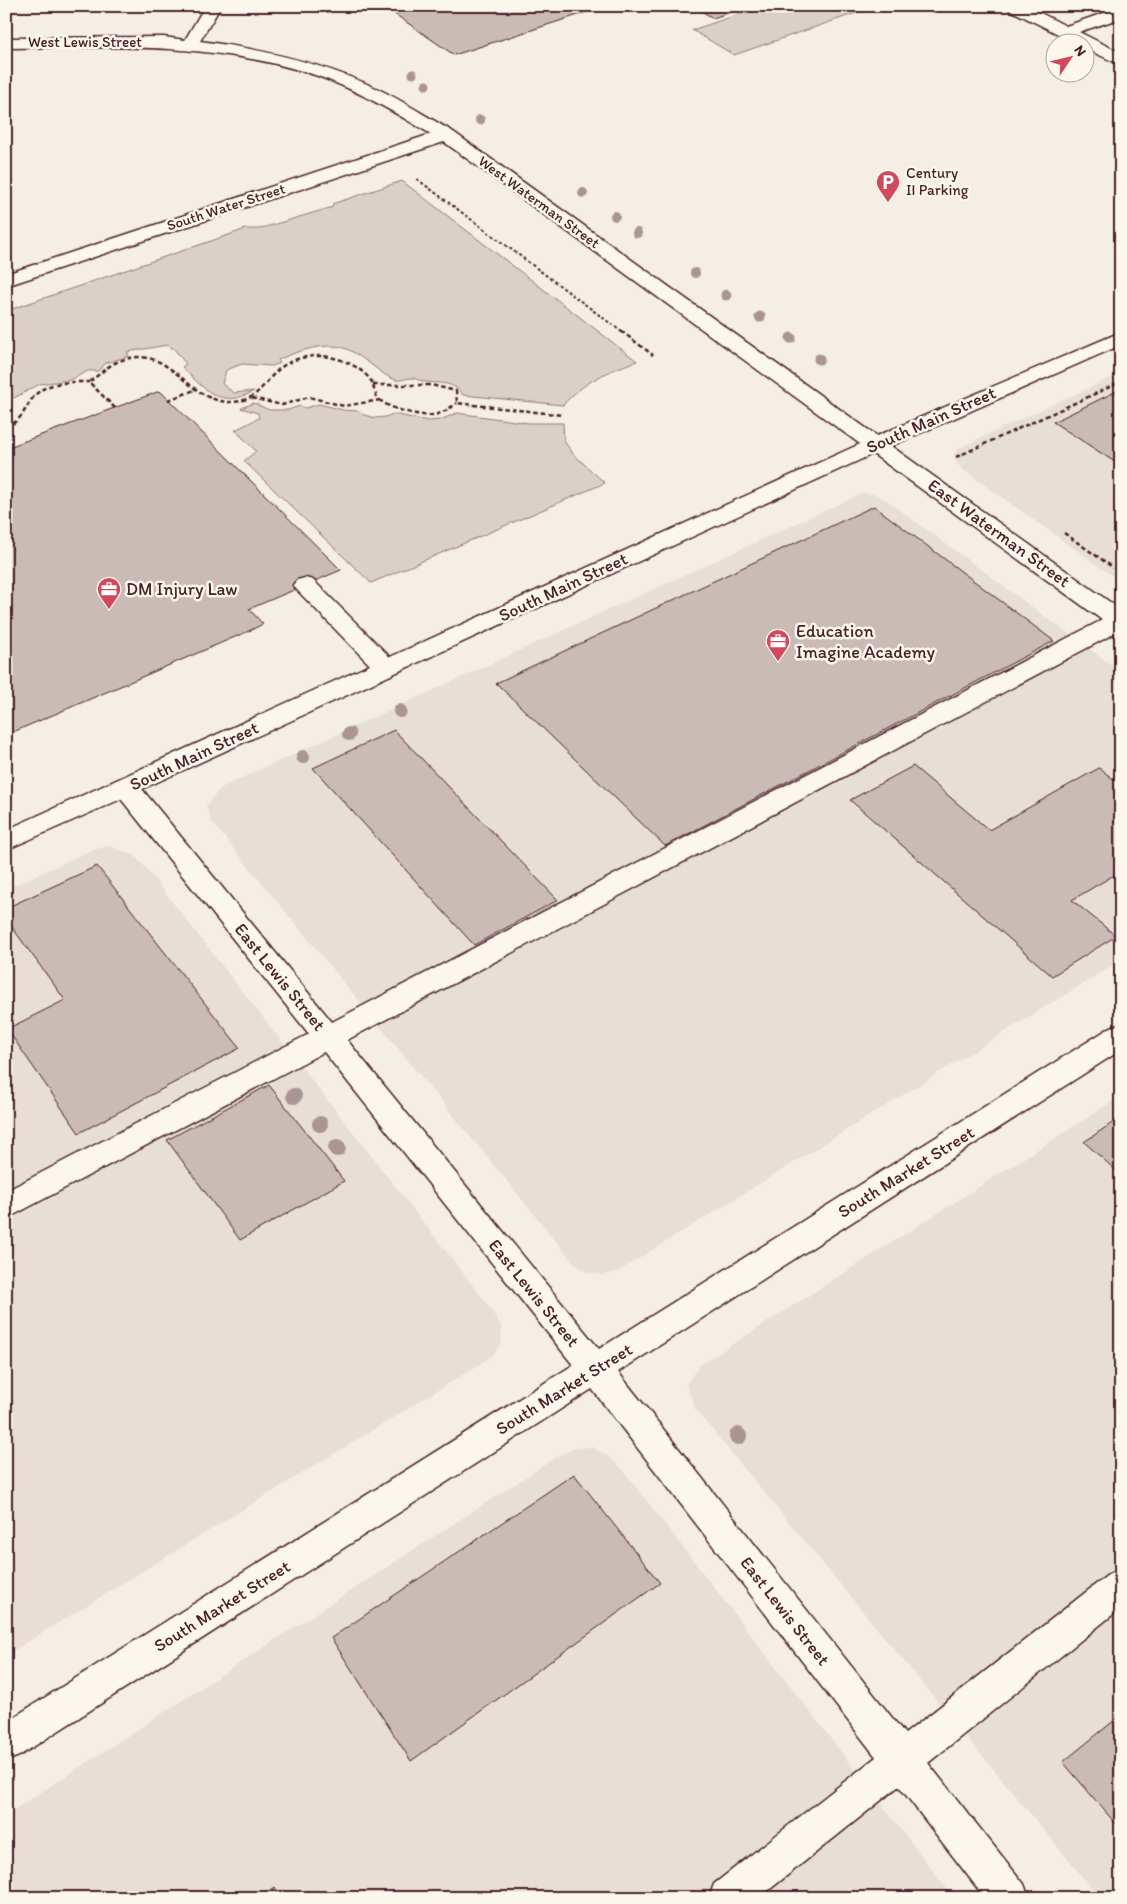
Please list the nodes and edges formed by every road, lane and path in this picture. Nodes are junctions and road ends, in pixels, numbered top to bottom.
1 (214, 6) edge
2 (1014, 6) edge
3 (1121, 12) edge
4 (1065, 32) joint
5 (164, 42) joint
6 (6, 43) edge
7 (190, 45) junction
8 (1094, 46) edge
9 (1121, 60) edge
10 (446, 135) junction
11 (417, 178) dead end
12 (6, 280) edge
13 (1121, 338) edge
14 (653, 355) dead end
15 (89, 382) junction
16 (1121, 382) edge
17 (373, 385) junction
18 (196, 390) junction
19 (251, 398) junction
20 (168, 400) dead end
21 (380, 400) junction
22 (457, 403) junction
23 (115, 408) dead end
24 (563, 415) dead end
25 (6, 427) edge
26 (877, 444) junction
27 (956, 457) dead end
28 (305, 585) dead end
29 (1120, 621) edge
30 (387, 668) junction
31 (126, 787) junction
32 (6, 841) edge
33 (1121, 1035) edge
34 (328, 1036) junction
35 (6, 1206) edge
36 (596, 1369) junction
37 (1121, 1586) edge
38 (6, 1742) edge
39 (902, 1761) junction
40 (728, 1898) edge
41 (1010, 1898) edge

1 - 7 street
2 - 4 street
3 - 4 street
5 - 6 street, West Lewis Street
5 - 7 street, West Waterman Street
7 - 10 street, West Waterman Street
8 - 9 street
10 - 12 street, South Water Street
10 - 26 street, West Waterman Street
11 - 14 path
13 - 26 street, South Main Street
15 - 18 path
15 - 23 path
15 - 25 path
16 - 27 path
17 - 19 path
17 - 21 path
17 - 22 path
18 - 19 path
18 - 20 path
19 - 21 path
21 - 22 path
22 - 24 path
26 - 29 street, East Waterman Street
26 - 30 street, South Main Street
28 - 30 street
29 - 34 street
30 - 31 street, South Main Street
31 - 32 street, South Main Street
31 - 34 street, East Lewis Street
33 - 36 street, South Market Street
34 - 35 street
34 - 36 street, East Lewis Street
36 - 38 street, South Market Street
36 - 39 street, East Lewis Street
37 - 39 street
39 - 40 street
39 - 41 street, East Lewis Street

